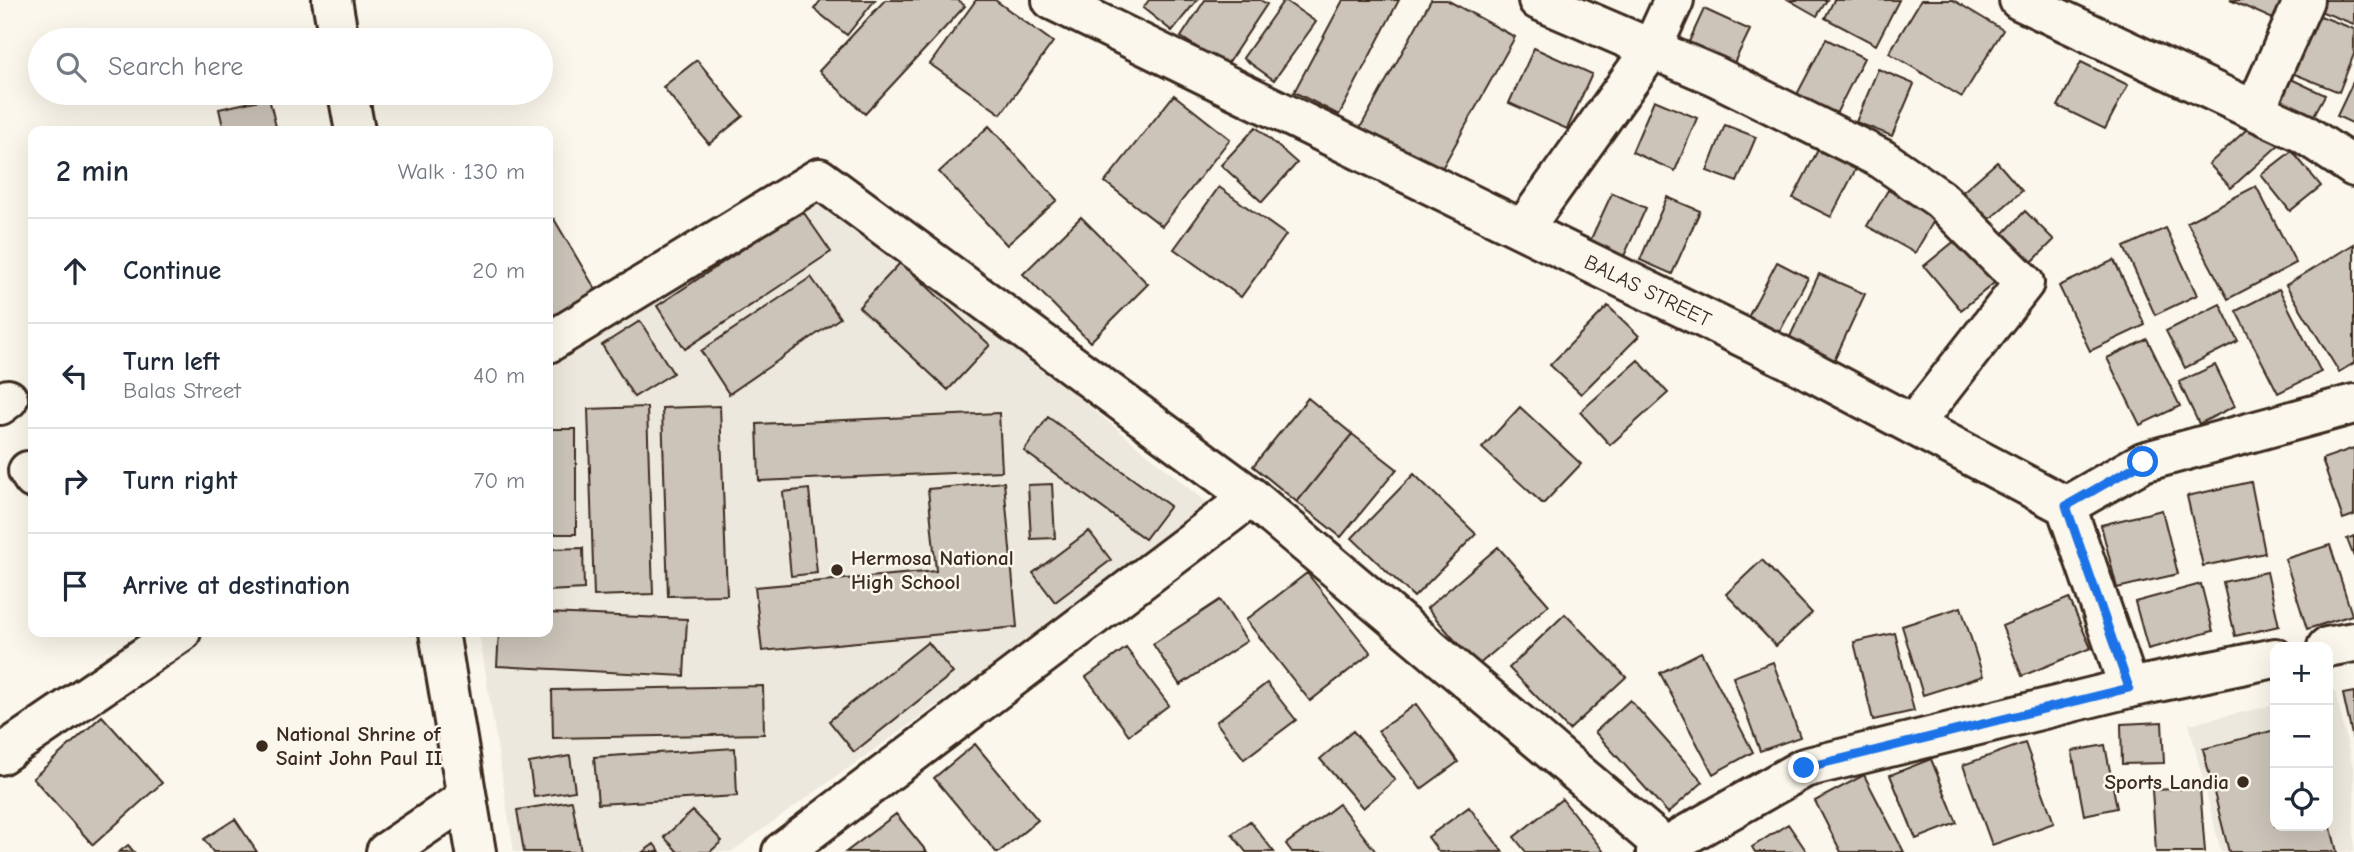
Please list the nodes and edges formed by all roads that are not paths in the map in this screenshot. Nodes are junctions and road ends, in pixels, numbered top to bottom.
1 (332, 0) edge
2 (1052, 0) edge
3 (1538, 0) edge
4 (1674, 0) edge
5 (2019, 0) edge
6 (2304, 0) edge
7 (337, 28) edge
8 (1651, 50) junction
9 (350, 105) edge
10 (2255, 110) junction
11 (354, 126) edge
12 (2354, 167) edge
13 (1523, 229) junction
14 (553, 339) edge
15 (2354, 404) edge
16 (1913, 425) junction
17 (1251, 497) junction
18 (2066, 506) junction
19 (164, 637) edge
20 (440, 637) edge
21 (2354, 642) edge
22 (141, 644) edge
23 (2333, 646) edge
24 (2270, 659) edge
25 (2129, 688) junction
26 (0, 755) edge
27 (466, 798) junction
28 (1660, 849) edge
29 (386, 852) edge
30 (475, 852) edge
31 (782, 852) edge

1 - 7 street
2 - 13 street, BALAS STREET
3 - 8 street
4 - 8 street
5 - 10 street
6 - 10 street
8 - 13 street
8 - 16 street
9 - 11 street
10 - 12 street
13 - 16 street, BALAS STREET
14 - 17 street
15 - 18 street
16 - 18 street, BALAS STREET
17 - 28 street
17 - 31 street
18 - 25 street
19 - 22 street
20 - 27 street
21 - 23 street
22 - 26 street
24 - 25 street
25 - 28 street
27 - 29 street
27 - 30 street

